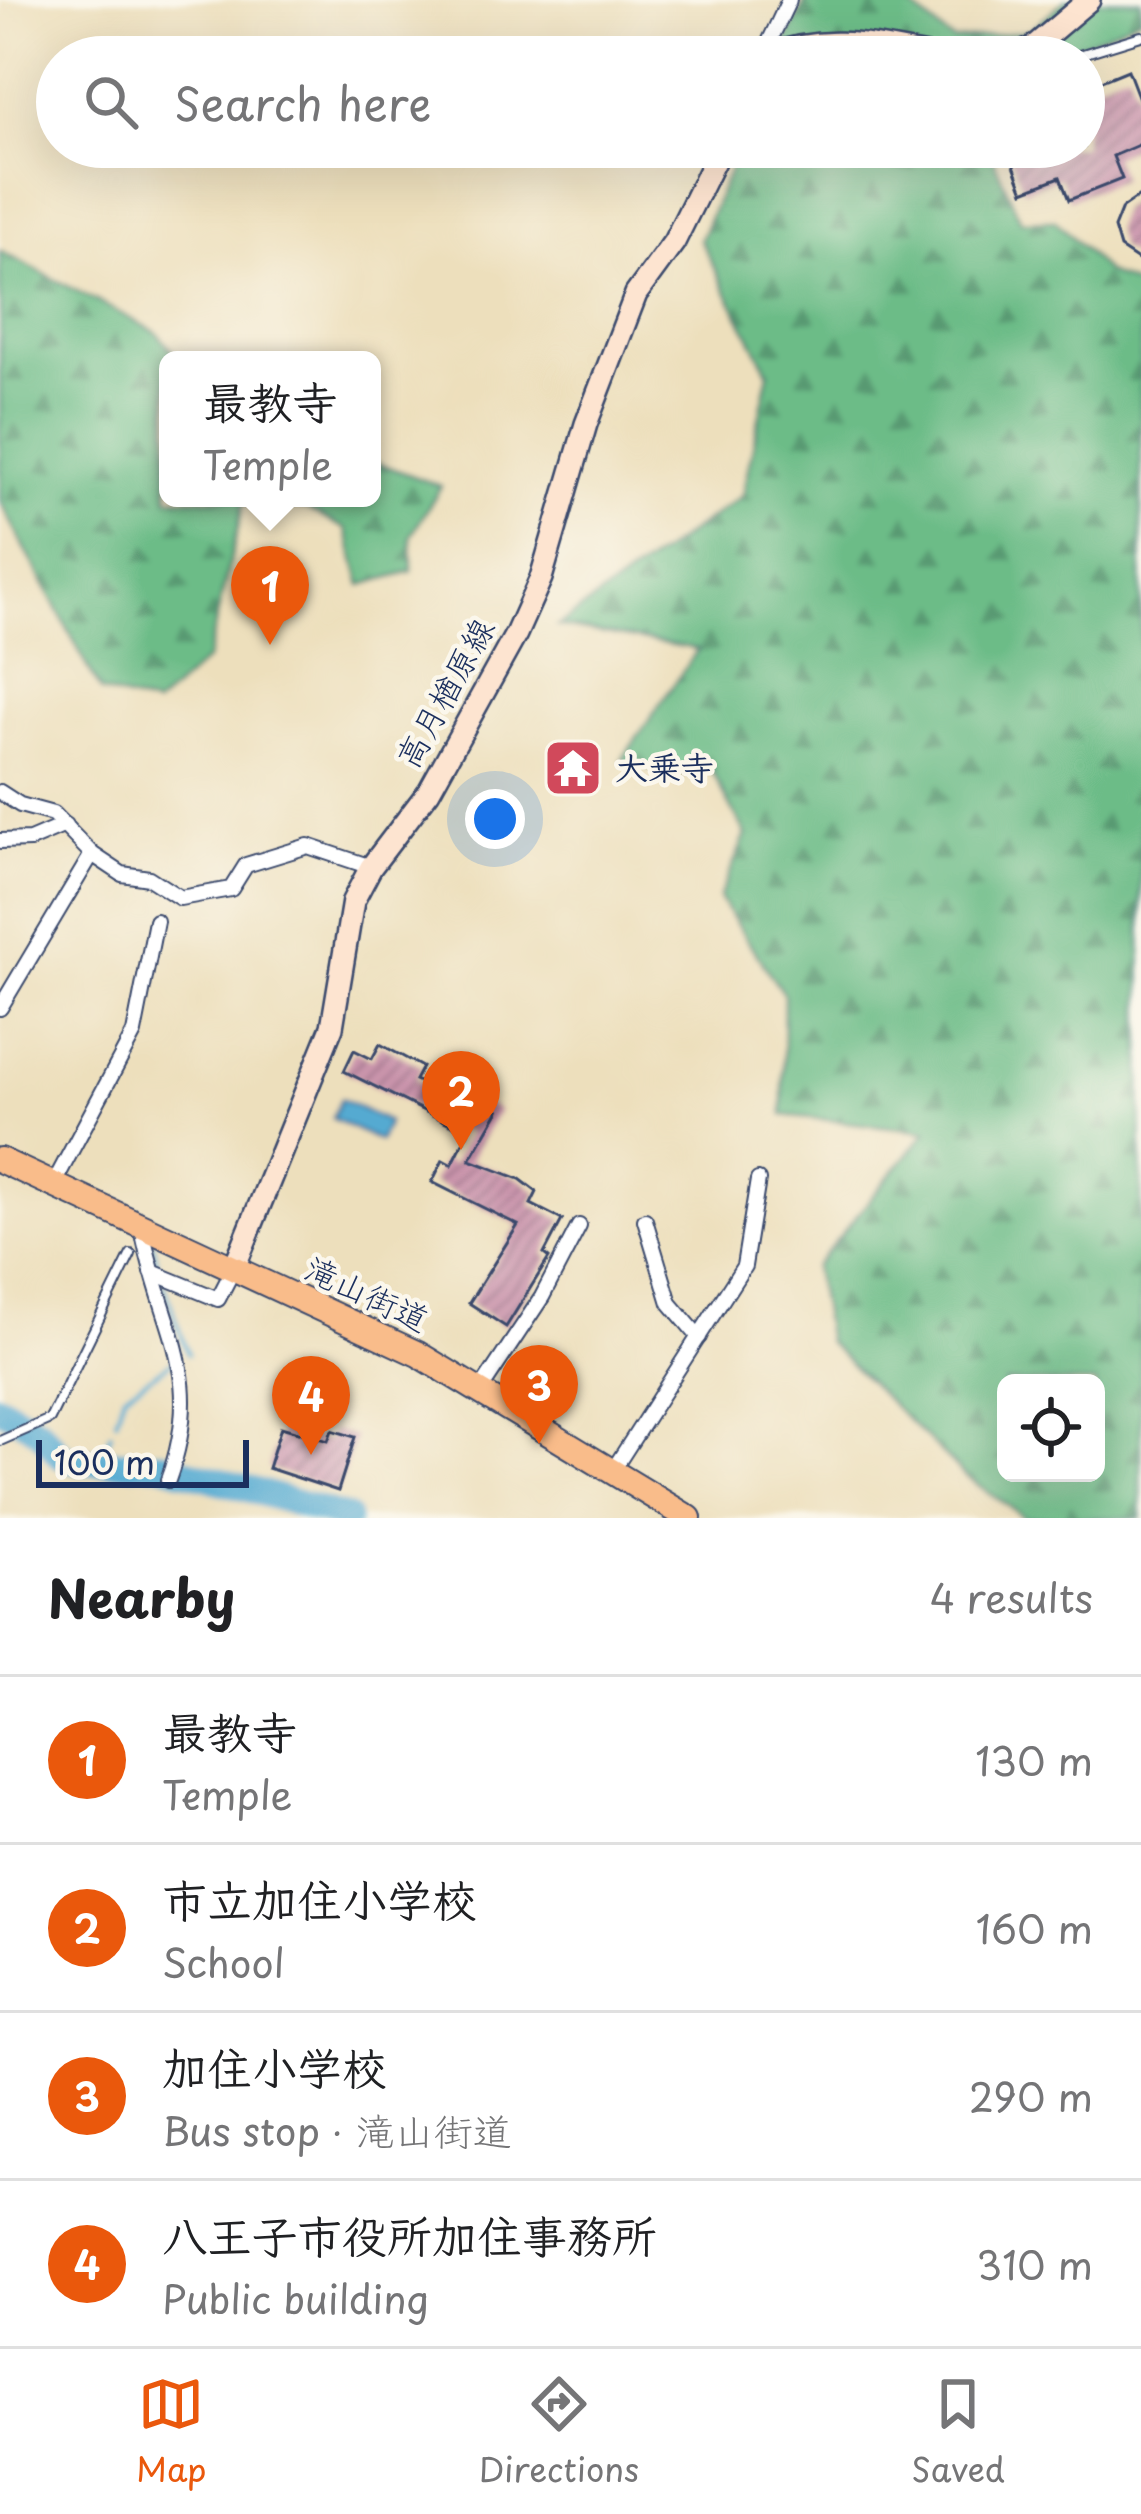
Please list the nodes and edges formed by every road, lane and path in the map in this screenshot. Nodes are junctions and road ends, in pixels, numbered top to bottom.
1 (789, 0) edge
2 (1089, 0) edge
3 (773, 36) edge
4 (1046, 36) edge
5 (1141, 37) edge
6 (1105, 48) edge
7 (711, 168) edge
8 (0, 792) edge
9 (65, 825) junction
10 (0, 841) edge
11 (92, 854) junction
12 (371, 867) junction
13 (156, 921) dead end
14 (0, 1008) edge
15 (0, 1160) edge
16 (758, 1180) dead end
17 (52, 1185) junction
18 (645, 1220) dead end
19 (579, 1226) dead end
20 (142, 1228) junction
21 (131, 1254) dead end
22 (233, 1268) junction
23 (152, 1272) junction
24 (699, 1336) junction
25 (482, 1389) junction
26 (0, 1441) edge
27 (613, 1470) junction
28 (168, 1479) dead end
29 (689, 1518) edge

1 - 3 street
2 - 4 main road
5 - 6 lane
7 - 12 main road, 高月楢原線
8 - 9 street
9 - 10 street
9 - 11 street
11 - 12 street
11 - 14 street
12 - 22 main road, 高月楢原線
13 - 17 street
15 - 17 highway, 滝山街道
16 - 24 street
17 - 20 highway, 滝山街道
18 - 24 street
19 - 25 street
20 - 22 highway, 滝山街道
20 - 23 street
21 - 26 lane
22 - 23 street
22 - 25 highway, 滝山街道
23 - 28 street
24 - 27 street
25 - 27 highway, 滝山街道
27 - 29 highway, 滝山街道

